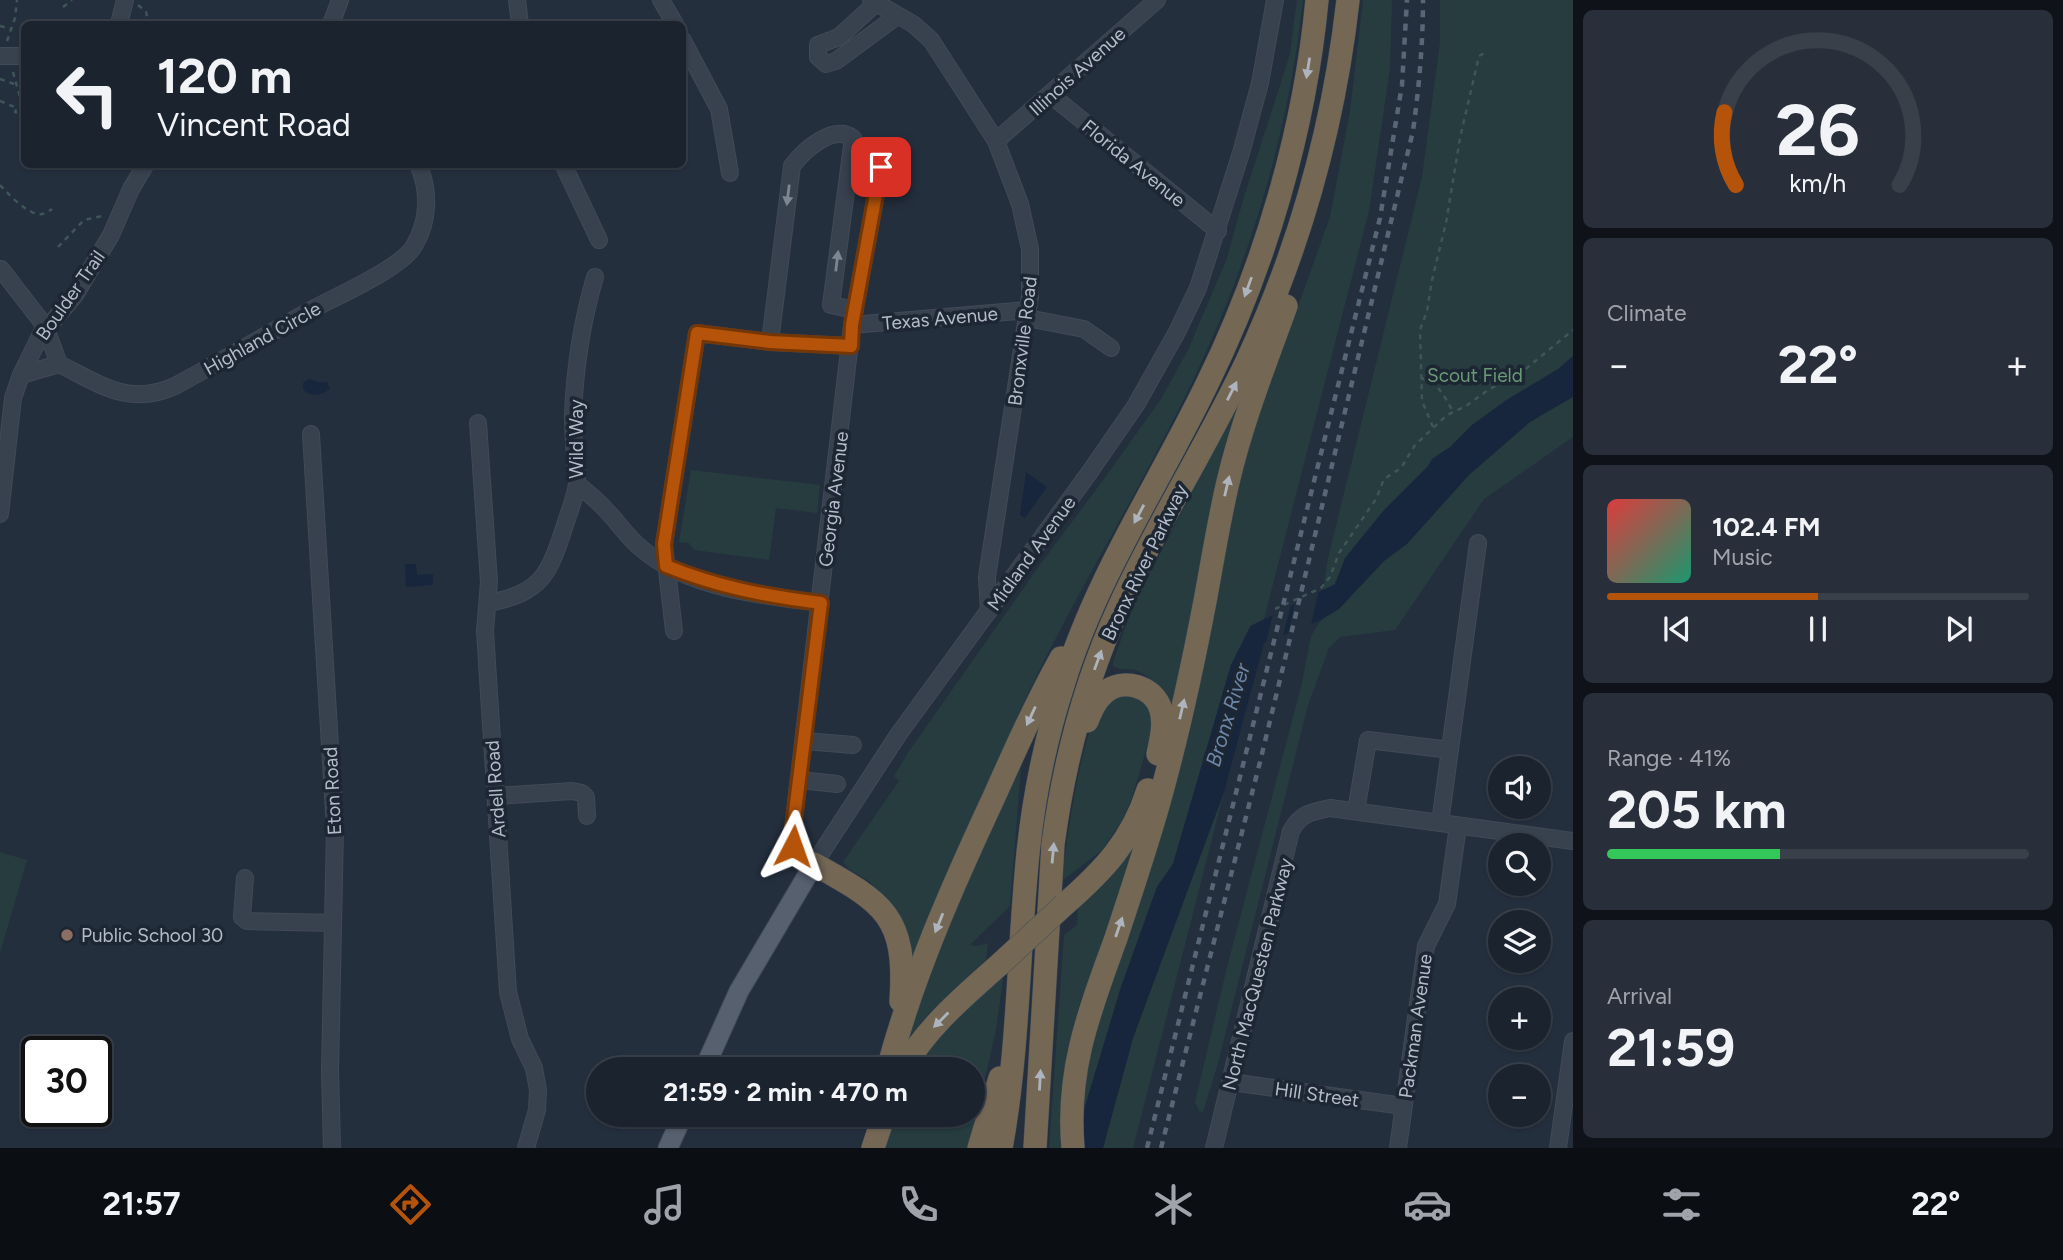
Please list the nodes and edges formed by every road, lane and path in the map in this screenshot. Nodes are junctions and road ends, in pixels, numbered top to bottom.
1 (17, 0) edge
2 (72, 0) edge
3 (340, 0) edge
4 (517, 0) edge
5 (661, 0) edge
6 (1157, 0) edge
7 (1275, 0) edge
8 (1317, 0) edge
9 (1348, 0) edge
10 (130, 1) edge
11 (874, 1) edge
12 (64, 7) dead end
13 (897, 16) junction
14 (120, 21) edge
15 (148, 21) edge
16 (332, 21) edge
17 (520, 21) edge
18 (673, 21) edge
19 (0, 26) edge
20 (11, 29) junction
21 (839, 37) junction
22 (686, 47) edge
23 (852, 49) junction
24 (1486, 52) dead end
25 (8, 53) edge
26 (0, 79) edge
27 (17, 85) junction
28 (1051, 95) junction
29 (0, 101) edge
30 (21, 102) edge
31 (1331, 111) junction
32 (21, 113) edge
33 (996, 141) junction
34 (881, 167) dead end
35 (144, 168) edge
36 (420, 168) edge
37 (565, 168) edge
38 (730, 173) dead end
39 (0, 185) edge
40 (52, 209) dead end
41 (121, 214) junction
42 (1218, 231) junction
43 (599, 240) dead end
44 (58, 247) dead end
45 (1, 269) edge
46 (595, 276) dead end
47 (1028, 314) junction
48 (854, 317) junction
49 (45, 326) junction
50 (1573, 330) edge
51 (770, 342) junction
52 (851, 346) junction
53 (1111, 348) dead end
54 (59, 364) junction
55 (21, 375) junction
56 (1421, 378) junction
57 (1453, 411) junction
58 (478, 423) dead end
59 (1433, 428) junction
60 (311, 434) dead end
61 (577, 484) junction
62 (0, 514) edge
63 (1478, 543) dead end
64 (666, 566) junction
65 (1099, 591) junction
66 (489, 603) junction
67 (821, 603) junction
68 (1275, 609) dead end
69 (989, 611) junction
70 (674, 631) dead end
71 (805, 741) junction
72 (853, 746) dead end
73 (1450, 750) junction
74 (1065, 772) junction
75 (800, 780) junction
76 (837, 784) dead end
77 (495, 796) junction
78 (1356, 811) junction
79 (587, 817) dead end
80 (1440, 823) junction
81 (1458, 826) junction
82 (1573, 841) edge
83 (814, 864) junction
84 (765, 865) dead end
85 (791, 867) dead end
86 (244, 878) dead end
87 (333, 923) junction
88 (1017, 1021) junction
89 (899, 1028) junction
90 (1573, 1041) edge
91 (709, 1057) edge
92 (891, 1057) edge
93 (910, 1057) edge
94 (1231, 1082) junction
95 (1403, 1106) junction
96 (678, 1127) edge
97 (874, 1127) edge
98 (879, 1127) edge
99 (332, 1148) edge
100 (526, 1148) edge
101 (668, 1148) edge
102 (871, 1148) edge
103 (979, 1148) edge
104 (1001, 1148) edge
105 (1035, 1148) edge
106 (1073, 1148) edge
107 (1214, 1148) edge
108 (1398, 1148) edge
109 (1558, 1148) edge

1 - 20 path
2 - 12 path
3 - 16 street
4 - 17 street
5 - 18 street
6 - 28 street, Illinois Avenue
7 - 42 street, Midland Avenue
8 -> 65 highway, Bronx River Parkway
9 - 31 highway, Bronx River Parkway
10 - 14 street
10 - 15 path
11 - 13 street, Bronxville Road
11 - 21 street
13 - 23 street
13 - 33 street, Bronxville Road
19 - 20 path
20 - 25 path
21 - 23 street
21 - 23 street
22 - 38 street
24 - 56 path
25 - 27 path
26 - 27 path
27 - 30 path
28 - 33 street, Illinois Avenue
28 - 42 street, Florida Avenue
29 - 32 path
74 -> 31 highway, Bronx River Parkway
106 -> 31 highway
33 - 47 street, Bronxville Road
34 - 48 street, Georgia Avenue
35 - 41 street, Boulder Trail
36 - 54 street, Highland Circle
37 - 43 street
39 - 40 path
41 - 44 path
41 - 49 street, Boulder Trail
42 - 69 street, Midland Avenue
45 - 49 street
46 - 61 street, Wild Way
47 - 48 street, Texas Avenue
47 - 53 street, Texas Avenue
47 - 69 street, Bronxville Road
48 -> 51 street
48 - 52 street, Georgia Avenue
49 - 54 street
49 - 55 street, Boulder Trail
50 - 57 path
51 - 52 street
51 - 64 street
52 - 67 street, Georgia Avenue
54 - 55 street
55 - 62 street, Boulder Trail
56 - 57 path
56 - 59 path
57 - 59 path
58 - 66 street, Ardell Road
59 - 68 path
60 - 87 street, Eton Road
61 - 64 street
61 - 66 street, Wild Way
63 - 73 street
64 - 67 street
64 - 70 street
65 - 88 highway, Bronx River Parkway
65 -> 89 highway
66 - 77 street, Ardell Road
67 - 71 street, Georgia Avenue
69 - 83 street, Midland Avenue
71 - 72 street
71 - 75 street, Georgia Avenue
73 - 78 street
73 - 80 street
74 -> 93 highway, bridge
105 -> 74 highway, Bronx River Parkway
75 - 76 street
75 - 83 street, Georgia Avenue
77 - 79 street
77 - 100 street, Ardell Road
78 - 80 street
78 - 94 street, North MacQuesten Parkway
80 - 81 street
81 - 82 street
81 - 95 street, Packman Avenue
83 - 89 highway
83 - 91 main road, Midland Avenue
84 - 85 path
86 - 87 street
87 - 99 street, Eton Road
88 - 103 highway
88 - 104 highway, Bronx River Parkway
89 - 92 highway
90 - 109 street
94 - 95 street, Hill Street
94 - 107 street, North MacQuesten Parkway
95 - 108 street, Packman Avenue
96 - 101 main road
97 - 102 highway
98 - 102 highway

